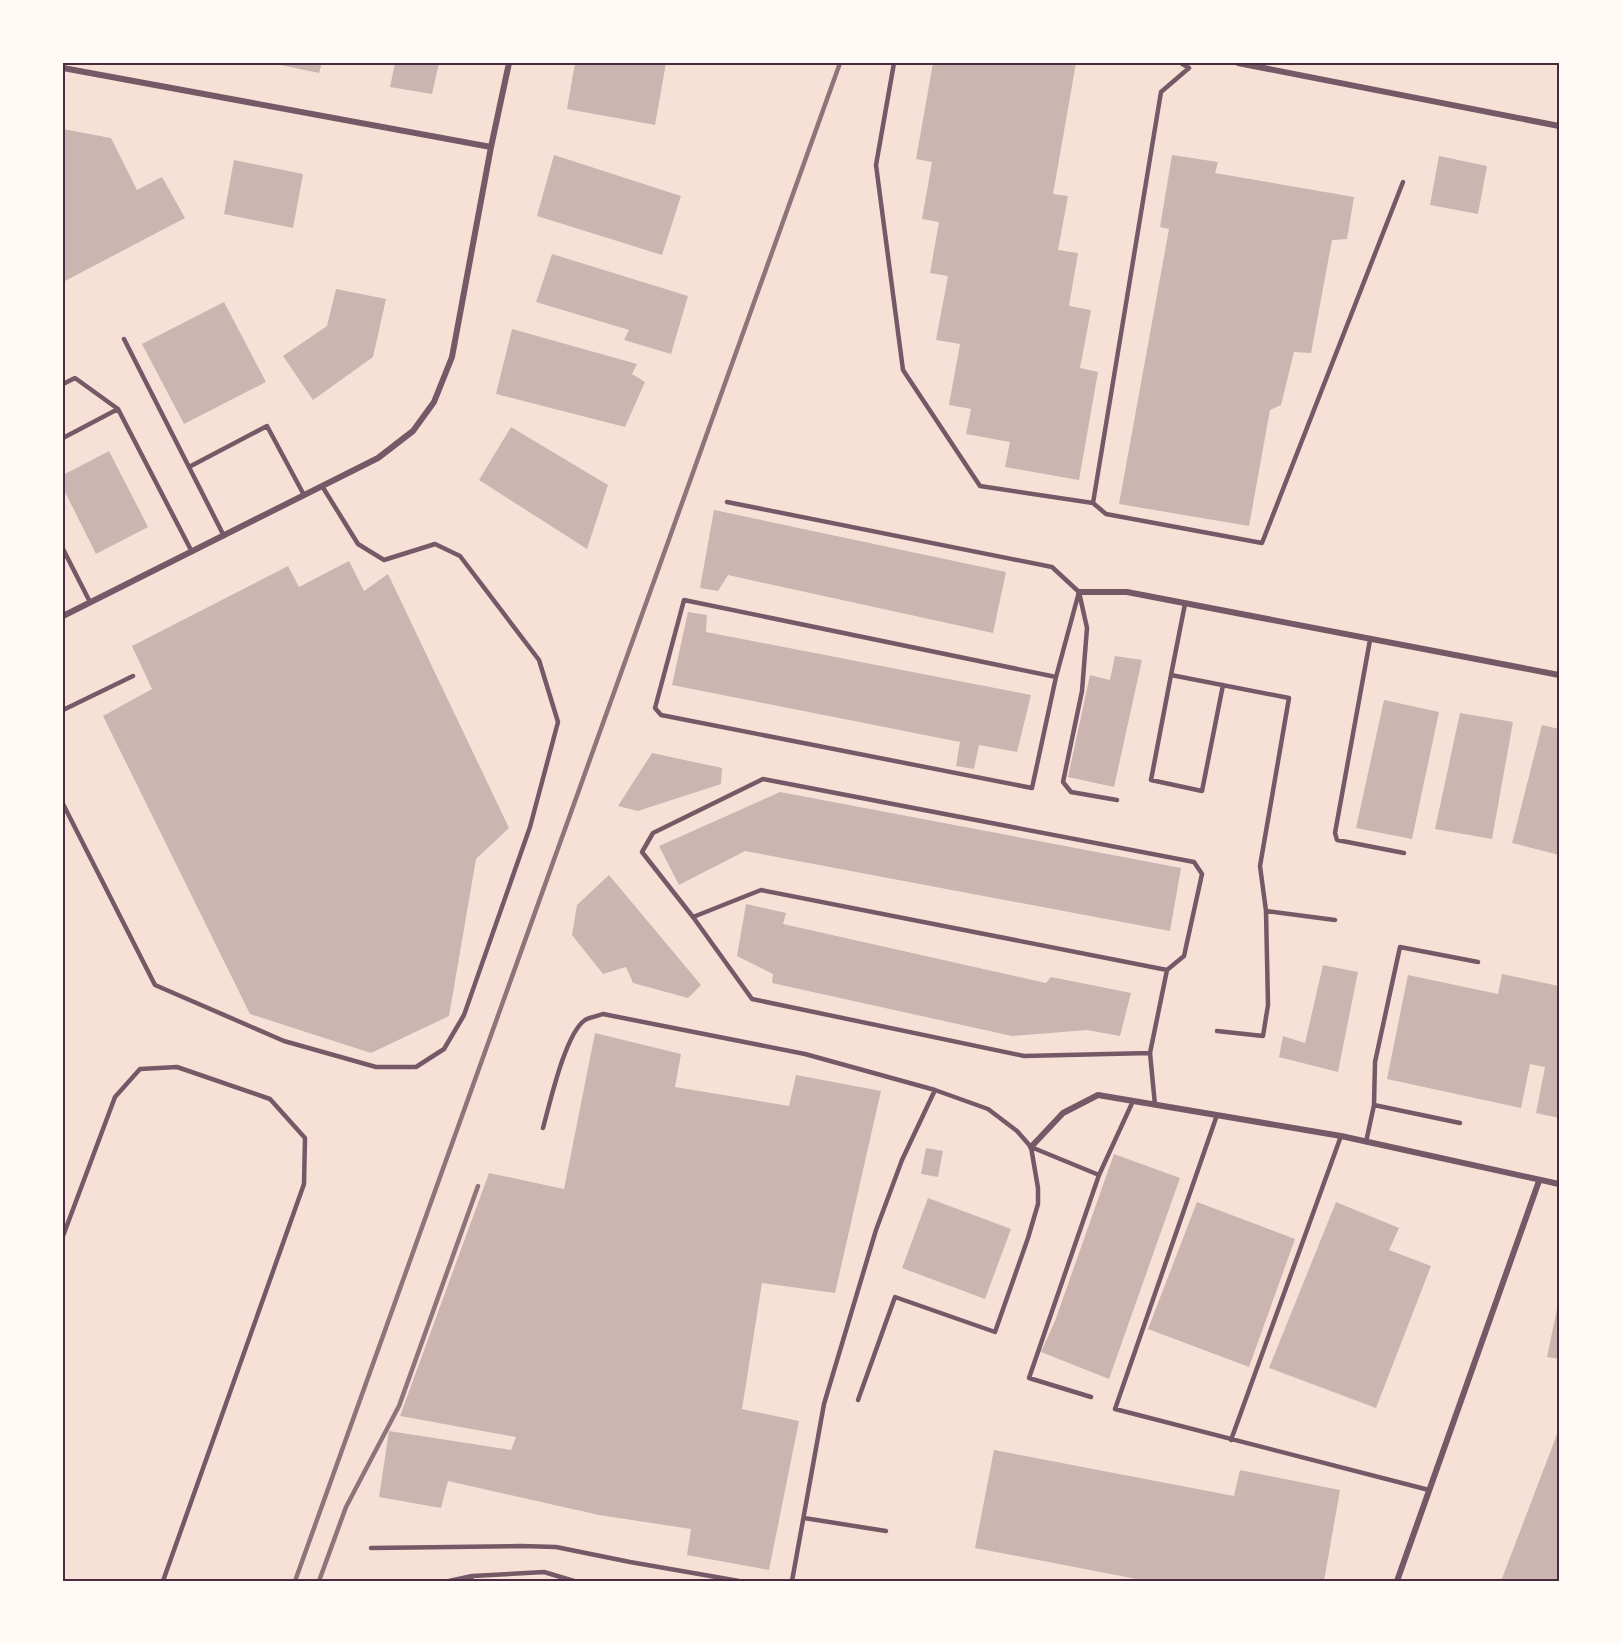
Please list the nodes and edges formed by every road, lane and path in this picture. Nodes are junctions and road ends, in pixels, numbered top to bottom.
1 (509, 63) edge
2 (894, 63) edge
3 (1181, 63) edge
4 (1237, 63) edge
5 (63, 68) edge
6 (1559, 126) edge
7 (491, 147) junction
8 (1403, 182) dead end
9 (124, 339) dead end
10 (63, 384) edge
11 (118, 410) junction
12 (63, 438) edge
13 (189, 467) junction
14 (322, 486) junction
15 (304, 495) junction
16 (727, 502) dead end
17 (1093, 503) junction
18 (224, 536) junction
19 (63, 549) edge
20 (192, 552) junction
21 (65, 557) edge
22 (1079, 592) junction
23 (90, 602) junction
24 (1185, 604) junction
25 (63, 616) edge
26 (1370, 640) junction
27 (1171, 675) junction
28 (1559, 675) edge
29 (133, 676) dead end
30 (1056, 677) junction
31 (1223, 685) junction
32 (63, 710) edge
33 (1117, 800) dead end
34 (63, 804) edge
35 (1404, 853) dead end
36 (1266, 911) junction
37 (693, 917) junction
38 (1335, 920) dead end
39 (1478, 962) dead end
40 (1167, 970) junction
41 (1216, 1031) dead end
42 (1150, 1053) junction
43 (935, 1090) junction
44 (1133, 1101) junction
45 (1155, 1105) junction
46 (1374, 1105) junction
47 (1217, 1115) junction
48 (1460, 1123) dead end
49 (543, 1128) dead end
50 (1341, 1136) junction
51 (1366, 1142) junction
52 (1031, 1147) junction
53 (1099, 1175) junction
54 (1539, 1180) junction
55 (1559, 1184) edge
56 (63, 1236) edge
57 (1091, 1397) dead end
58 (858, 1400) dead end
59 (1231, 1440) junction
60 (1429, 1490) junction
61 (804, 1518) junction
62 (886, 1531) dead end
63 (371, 1548) dead end
64 (471, 1578) edge
65 (163, 1581) edge
66 (450, 1581) edge
67 (574, 1581) edge
68 (740, 1581) edge
69 (792, 1581) edge
70 (1397, 1581) edge

1 - 7 street
2 - 17 lane
3 - 17 lane
4 - 6 street
5 - 7 street
7 - 14 street
8 - 17 lane
9 - 13 lane
10 - 11 lane
11 - 12 lane
11 - 20 lane
13 - 15 lane
13 - 18 lane
14 - 15 street
14 - 34 lane
15 - 18 street
16 - 22 lane
18 - 20 street
19 - 21 lane
20 - 23 street
21 - 23 lane
22 - 24 street
22 - 30 lane
22 - 33 lane
23 - 25 street
24 - 26 street
24 - 27 lane
26 - 28 street
26 - 35 lane
27 - 31 lane
27 - 31 lane
29 - 32 lane
30 - 30 lane
31 - 36 lane
36 - 38 lane
36 - 41 lane
37 - 40 lane
37 - 40 lane
37 - 42 lane
39 - 46 lane
40 - 42 lane
42 - 45 lane
43 - 49 lane
43 - 52 lane
43 - 61 lane
44 - 45 street
44 - 52 street
44 - 53 lane
45 - 47 street
46 - 48 lane
46 - 51 lane
47 - 50 street
47 - 59 lane
50 - 51 street
50 - 59 lane
51 - 54 street
52 - 53 lane
52 - 58 lane
53 - 57 lane
54 - 55 street
54 - 60 street
56 - 65 lane
59 - 60 lane
60 - 70 street
61 - 62 lane
61 - 69 lane
63 - 68 lane
64 - 66 lane
64 - 67 lane

